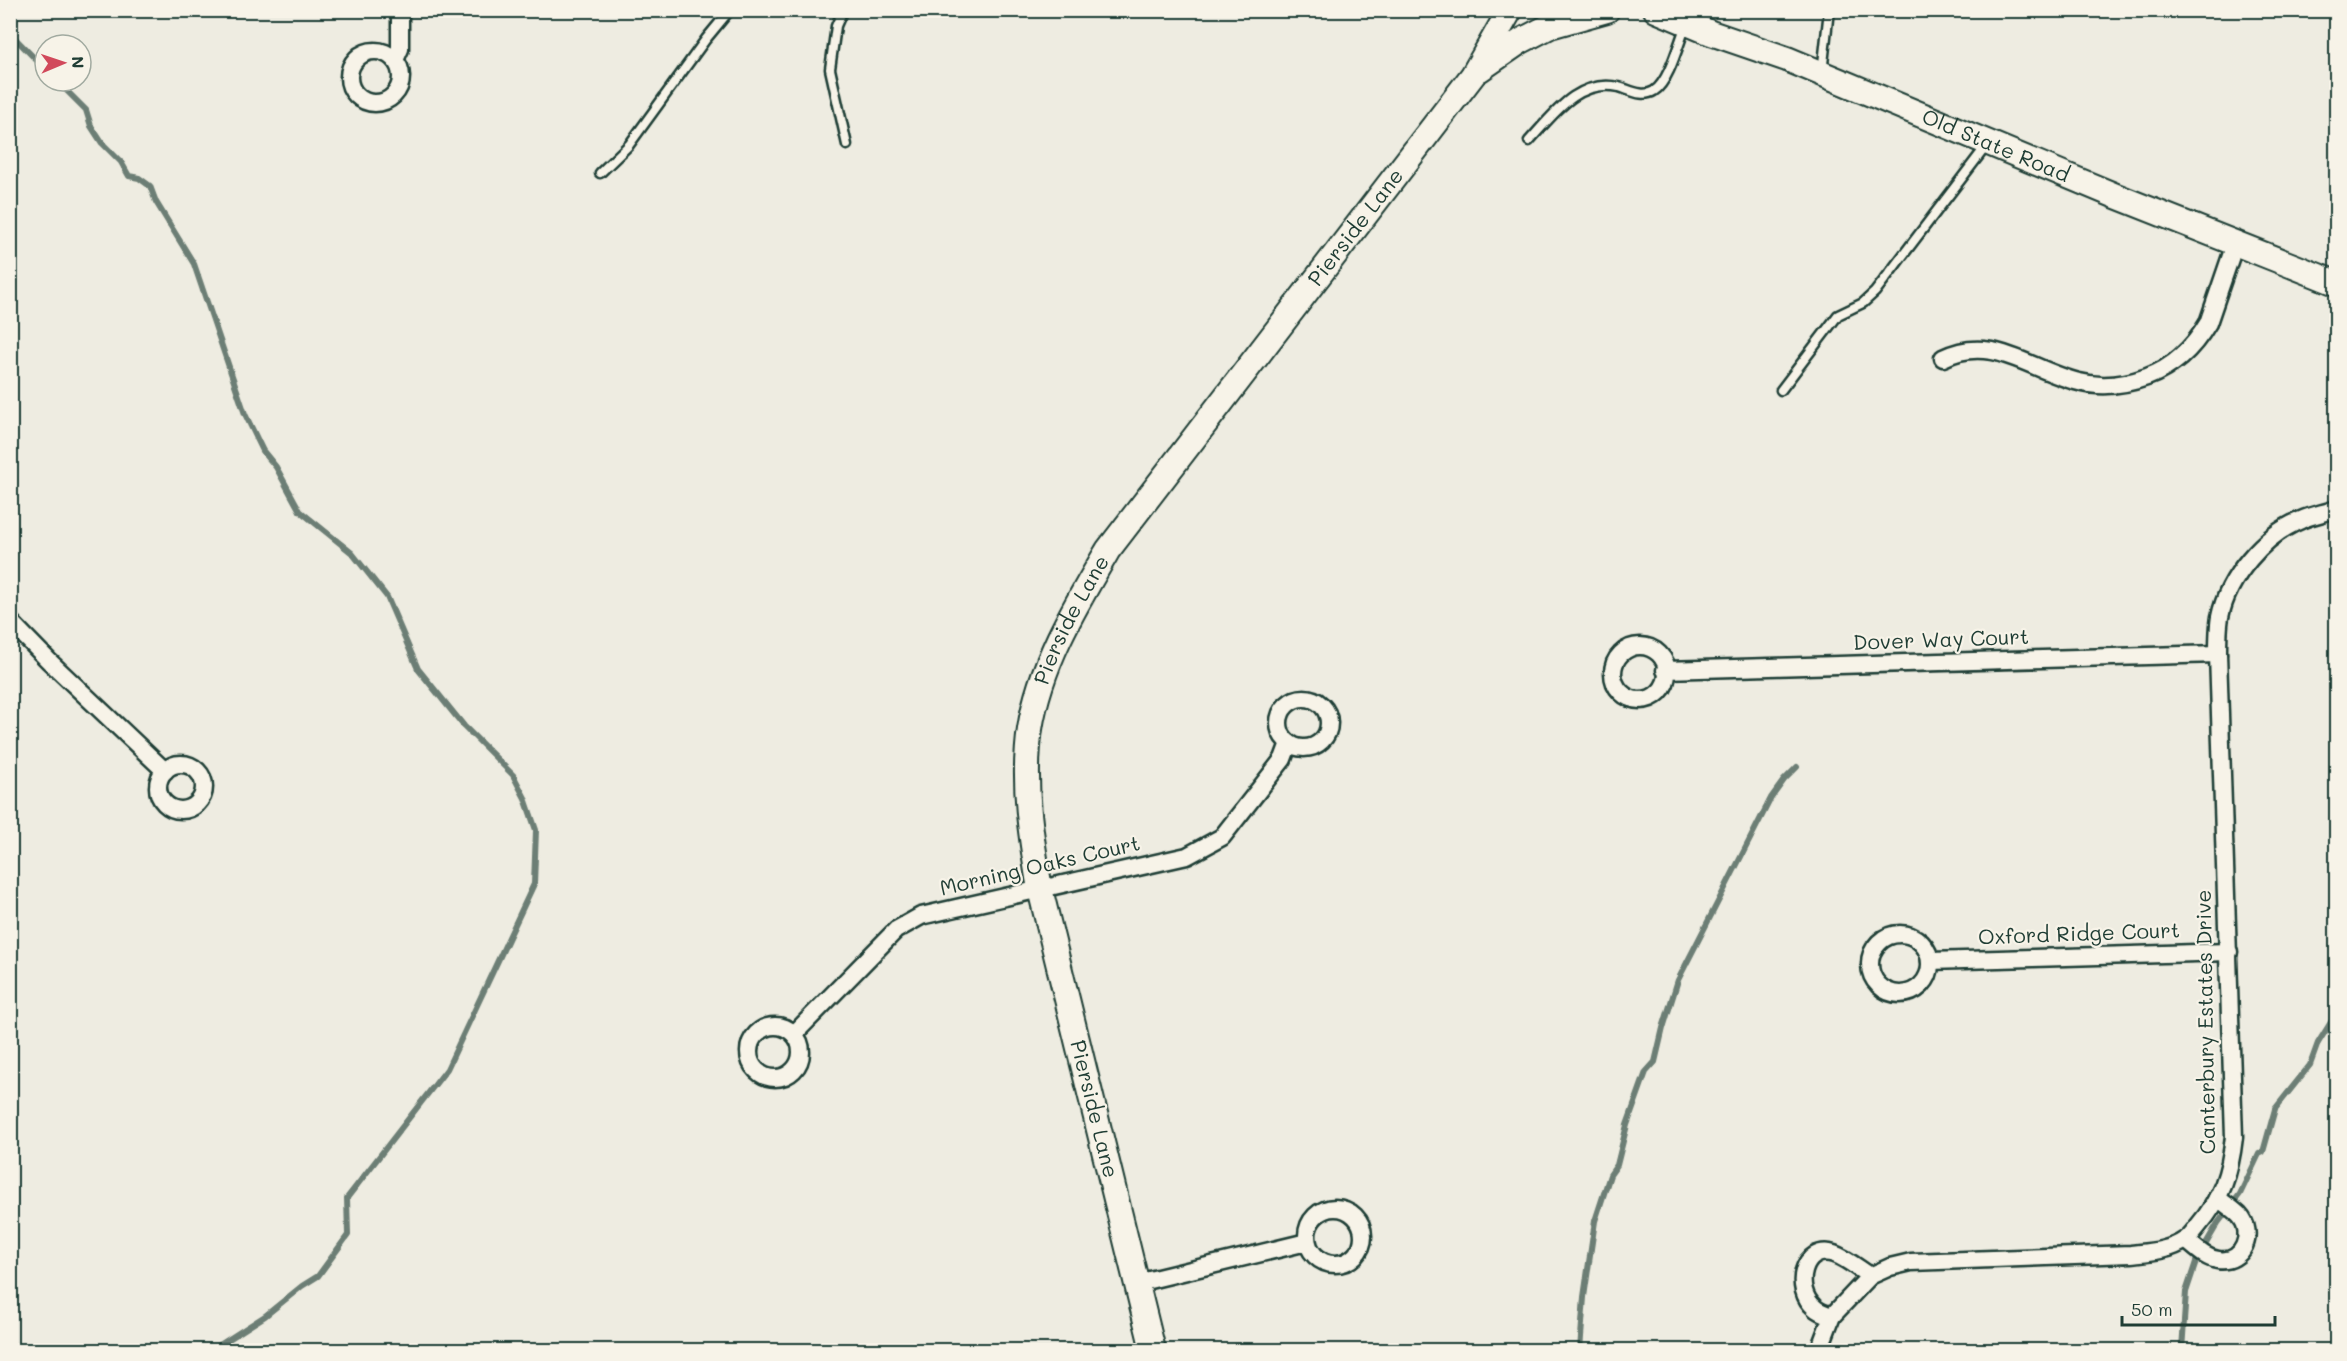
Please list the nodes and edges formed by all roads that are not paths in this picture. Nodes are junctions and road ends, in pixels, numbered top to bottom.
1 (400, 10) edge
2 (730, 10) edge
3 (843, 10) edge
4 (1510, 10) edge
5 (1607, 10) edge
6 (1656, 10) edge
7 (1829, 10) edge
8 (1688, 22) junction
9 (394, 60) dead end
10 (1822, 73) junction
11 (1473, 75) junction
12 (1529, 141) dead end
13 (1989, 143) junction
14 (847, 145) dead end
15 (600, 173) dead end
16 (2235, 244) junction
17 (2337, 283) edge
18 (1943, 358) dead end
19 (1781, 390) dead end
20 (2337, 509) edge
21 (10, 621) edge
22 (2218, 654) junction
23 (1665, 670) dead end
24 (1289, 743) dead end
25 (165, 771) dead end
26 (1040, 889) junction
27 (2229, 952) junction
28 (1930, 962) dead end
29 (794, 1034) dead end
30 (2217, 1198) junction
31 (2186, 1240) junction
32 (1306, 1242) dead end
33 (1870, 1276) junction
34 (1137, 1283) junction
35 (1832, 1316) junction
36 (1153, 1350) edge
37 (1819, 1350) edge

1 - 9 street
2 - 15 lane
3 - 14 lane
4 - 11 street, Pierside Lane
5 - 11 street
6 - 8 street, Old State Road
7 - 10 lane
8 - 10 street, Old State Road
8 - 12 lane
10 - 13 street, Old State Road
11 - 26 street, Pierside Lane
13 - 16 street, Old State Road
13 - 19 lane
16 - 17 street, Old State Road
16 - 18 street
20 - 22 street, Canterbury Estates Drive
21 - 25 street
22 - 23 street, Dover Way Court
22 - 27 street, Canterbury Estates Drive
24 - 26 street, Morning Oaks Court
26 - 29 street, Morning Oaks Court
26 - 34 street, Pierside Lane
27 - 28 street, Oxford Ridge Court
27 - 30 street, Canterbury Estates Drive
30 - 31 street, Canterbury Estates Drive
30 - 31 street
31 - 33 street
32 - 34 street
33 - 35 street
33 - 35 street
34 - 36 street, Pierside Lane
35 - 37 street

